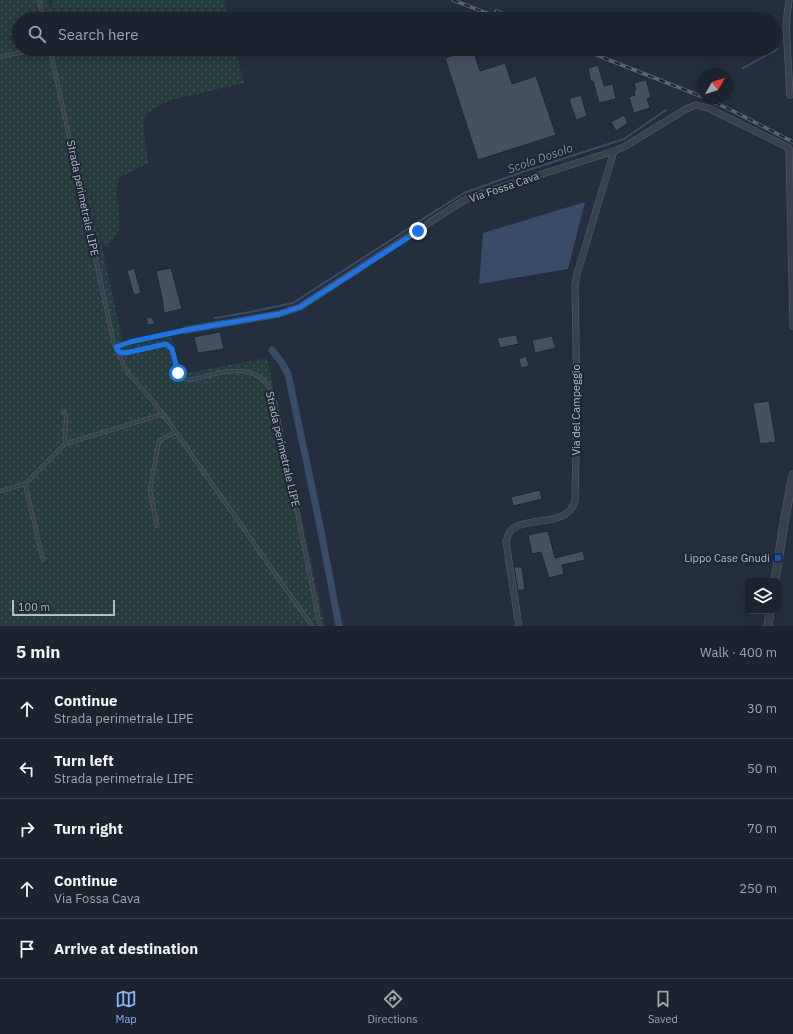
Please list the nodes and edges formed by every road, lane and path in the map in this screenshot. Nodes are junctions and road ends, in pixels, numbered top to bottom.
1 (39, 0) edge
2 (790, 0) edge
3 (42, 12) edge
4 (12, 54) edge
5 (52, 56) edge
6 (0, 57) edge
7 (790, 95) dead end
8 (614, 152) junction
9 (793, 313) edge
10 (793, 326) edge
11 (186, 330) joint
12 (116, 347) junction
13 (63, 411) dead end
14 (163, 414) junction
15 (175, 432) junction
16 (65, 444) junction
17 (793, 474) edge
18 (25, 484) junction
19 (0, 491) edge
20 (157, 526) dead end
21 (43, 560) dead end
22 (775, 578) edge
23 (770, 614) edge
24 (312, 626) edge
25 (320, 626) edge
26 (519, 626) edge
27 (768, 626) edge

1 - 3 lane
2 - 7 street
4 - 6 lane
5 - 12 lane, Strada perimetrale LIPE
8 - 9 street, Via Fossa Cava
8 - 11 street, Via Fossa Cava
8 - 26 street, Via del Campeggio
9 - 10 street
11 - 12 lane
12 - 14 lane, Strada perimetrale LIPE
12 - 25 lane, Strada perimetrale LIPE
13 - 16 lane
14 - 15 lane, Strada perimetrale LIPE
14 - 16 lane
15 - 20 lane
15 - 24 lane, Strada perimetrale LIPE
16 - 18 lane
17 - 22 street
18 - 19 lane
18 - 21 lane
23 - 27 street

